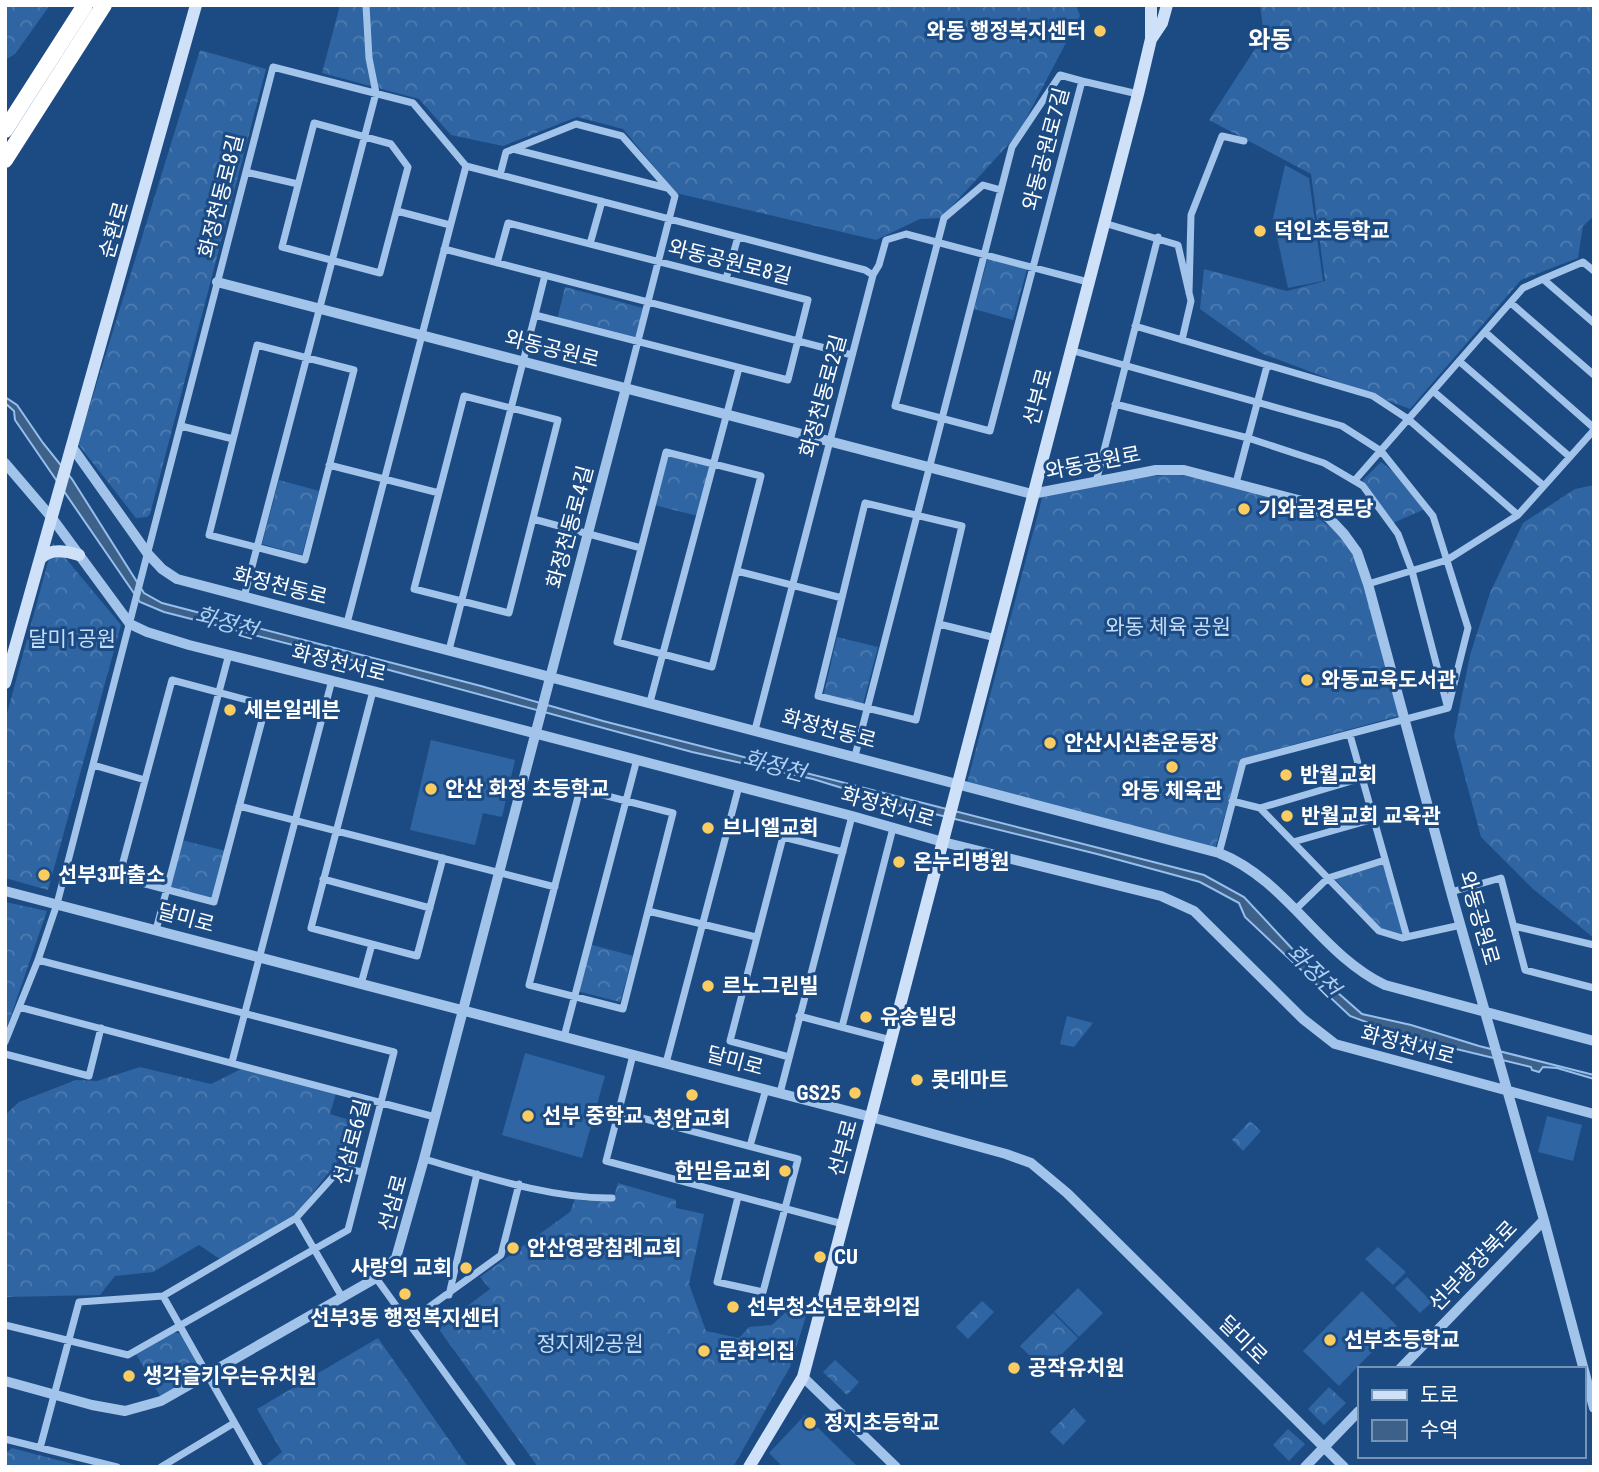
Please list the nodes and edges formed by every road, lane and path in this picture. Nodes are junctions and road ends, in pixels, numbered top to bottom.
1 (85, 5) edge
2 (104, 5) edge
3 (196, 5) edge
4 (366, 5) edge
5 (1151, 5) edge
6 (1167, 5) edge
7 (1152, 39) junction
8 (1082, 81) junction
9 (376, 93) junction
10 (1138, 94) junction
11 (10, 131) edge
12 (364, 137) junction
13 (1244, 142) dead end
14 (512, 149) junction
15 (5, 160) edge
16 (466, 166) junction
17 (246, 172) junction
18 (500, 175) junction
19 (298, 184) junction
20 (668, 188) junction
21 (1001, 190) junction
22 (601, 201) junction
23 (397, 211) junction
24 (670, 219) junction
25 (1104, 223) junction
26 (450, 225) junction
27 (738, 237) junction
28 (1158, 237) junction
29 (937, 241) junction
30 (590, 244) junction
31 (444, 249) junction
32 (985, 253) junction
33 (332, 260) junction
34 (659, 262) junction
35 (497, 263) junction
36 (1033, 267) junction
37 (1594, 271) edge
38 (545, 275) junction
39 (873, 275) junction
40 (726, 279) junction
41 (1543, 279) junction
42 (217, 282) junction
43 (1088, 282) junction
44 (1189, 293) junction
45 (649, 302) junction
46 (1511, 303) junction
47 (319, 309) junction
48 (535, 315) junction
49 (1594, 323) edge
50 (1135, 326) junction
51 (1485, 332) junction
52 (422, 335) junction
53 (1182, 340) junction
54 (798, 341) junction
55 (638, 342) junction
56 (1070, 350) junction
57 (852, 355) junction
58 (306, 358) junction
59 (1459, 361) junction
60 (523, 362) junction
61 (1125, 365) junction
62 (1267, 366) junction
63 (739, 368) junction
64 (1594, 375) edge
65 (626, 387) junction
66 (1433, 391) junction
67 (1258, 402) junction
68 (1115, 404) junction
69 (511, 408) junction
70 (727, 415) junction
71 (942, 418) junction
72 (1408, 419) junction
73 (180, 426) junction
74 (1594, 429) edge
75 (1248, 438) junction
76 (233, 439) junction
77 (829, 442) junction
78 (72, 447) junction
79 (1381, 451) junction
80 (1570, 457) junction
81 (5, 463) edge
82 (713, 464) junction
83 (329, 465) junction
84 (929, 467) junction
85 (384, 479) junction
86 (1355, 480) junction
87 (1096, 482) junction
88 (1236, 483) junction
89 (1544, 486) junction
90 (439, 494) junction
91 (1032, 494) junction
92 (916, 515) junction
93 (1518, 516) junction
94 (52, 518) junction
95 (533, 519) junction
96 (588, 534) junction
97 (257, 547) junction
98 (641, 548) junction
99 (148, 554) junction
100 (79, 555) junction
101 (41, 558) junction
102 (1447, 560) junction
103 (737, 571) junction
104 (1412, 571) junction
105 (1368, 583) junction
106 (792, 586) junction
107 (243, 597) junction
108 (842, 598) junction
109 (461, 601) junction
110 (346, 623) junction
111 (130, 624) junction
112 (939, 624) junction
113 (996, 638) junction
114 (449, 650) junction
115 (229, 654) junction
116 (663, 654) junction
117 (551, 676) junction
118 (332, 680) junction
119 (5, 683) edge
120 (373, 691) junction
121 (547, 691) joint
122 (219, 693) junction
123 (650, 702) junction
124 (867, 708) junction
125 (1448, 708) junction
126 (1404, 721) junction
127 (755, 730) junction
128 (536, 734) junction
129 (1350, 735) junction
130 (855, 756) junction
131 (636, 760) junction
132 (93, 765) junction
133 (1362, 778) junction
134 (145, 780) junction
135 (959, 783) junction
136 (739, 786) junction
137 (626, 801) junction
138 (1233, 801) junction
139 (239, 806) junction
140 (1260, 808) junction
141 (852, 816) junction
142 (1374, 819) junction
143 (295, 820) junction
144 (893, 828) junction
145 (336, 831) junction
146 (943, 842) junction
147 (1293, 842) junction
148 (843, 852) junction
149 (1219, 853) junction
150 (443, 858) junction
151 (1385, 860) junction
152 (498, 872) junction
153 (1328, 878) junction
154 (323, 879) junction
155 (555, 887) junction
156 (167, 889) junction
157 (5, 891) edge
158 (1451, 892) junction
159 (57, 904) junction
160 (430, 908) junction
161 (1296, 909) junction
162 (648, 911) junction
163 (702, 924) junction
164 (1461, 925) junction
165 (1514, 926) junction
166 (156, 930) junction
167 (756, 937) junction
168 (1407, 937) junction
169 (372, 944) junction
170 (1594, 945) edge
171 (260, 957) junction
172 (38, 960) junction
173 (361, 984) junction
174 (1594, 988) edge
175 (575, 997) junction
176 (19, 1007) junction
177 (462, 1010) junction
178 (1485, 1012) junction
179 (245, 1014) junction
180 (799, 1016) junction
181 (842, 1027) junction
182 (101, 1028) junction
183 (564, 1037) junction
184 (891, 1040) junction
185 (1594, 1041) edge
186 (5, 1042) edge
187 (5, 1054) edge
188 (633, 1055) junction
189 (789, 1057) junction
190 (232, 1062) junction
191 (666, 1063) junction
192 (766, 1089) junction
193 (1508, 1092) junction
194 (780, 1093) junction
195 (381, 1102) junction
196 (618, 1112) junction
197 (1594, 1114) edge
198 (435, 1117) junction
199 (871, 1117) junction
200 (750, 1146) junction
201 (425, 1159) junction
202 (363, 1172) junction
203 (477, 1174) junction
204 (519, 1184) junction
205 (738, 1197) junction
206 (612, 1198) dead end
207 (785, 1209) junction
208 (296, 1218) junction
209 (1544, 1220) junction
210 (843, 1224) junction
211 (314, 1249) junction
212 (376, 1278) junction
213 (449, 1295) junction
214 (163, 1296) junction
215 (342, 1297) junction
216 (407, 1323) junction
217 (5, 1325) edge
218 (180, 1325) junction
219 (68, 1341) junction
220 (1402, 1367) edge
221 (1583, 1367) edge
222 (1585, 1374) edge
223 (206, 1376) junction
224 (803, 1377) junction
225 (5, 1381) edge
226 (54, 1394) junction
227 (1594, 1408) edge
228 (1358, 1412) edge
229 (234, 1423) junction
230 (5, 1439) edge
231 (1324, 1447) junction
232 (40, 1448) junction
233 (165, 1466) edge
234 (117, 1467) edge
235 (257, 1467) edge
236 (513, 1467) edge
237 (749, 1467) edge
238 (896, 1467) edge
239 (1305, 1467) edge
240 (1344, 1467) edge

1 - 11 highway
2 - 11 highway
3 - 78 main road, 순환로
4 - 9 street
5 - 7 main road, 선부로
6 - 7 main road
7 - 10 main road, 선부로
8 - 10 street
8 - 21 street, 와동공원로7길
8 - 36 street, 와동공원로7길
9 - 12 street
9 - 16 street, 화정천동로8길
9 - 17 street, 화정천동로8길
10 - 25 main road, 선부로
11 - 15 highway
12 - 19 street
12 - 23 street
12 - 33 street
13 - 44 street
14 - 18 street
14 - 20 street
14 - 20 street
16 - 18 street
16 - 26 street
17 - 19 street
17 - 42 street, 화정천동로8길
18 - 22 street
19 - 33 street
20 - 24 street
21 - 29 street
21 - 32 street, 와동공원로7길
22 - 24 street
22 - 30 street
23 - 26 street
23 - 33 street
24 - 27 street
24 - 34 street
25 - 28 street
25 - 43 main road, 선부로
26 - 31 street
27 - 39 street
27 - 40 street
28 - 44 street
28 - 50 street
29 - 32 street
29 - 39 street, 화정천동로2길
29 - 71 street
30 - 34 street, 와동공원로8길
30 - 35 street, 와동공원로8길
31 - 35 street
31 - 52 street
32 - 36 street
32 - 71 street, 와동공원로7길
33 - 47 street
34 - 40 street, 와동공원로8길
34 - 45 street
35 - 38 street
36 - 43 street
36 - 71 street, 와동공원로7길
37 - 41 street
38 - 45 street
38 - 48 street
39 - 57 street, 화정천동로2길
40 - 54 street, 와동공원로8길
41 - 46 street
41 - 49 street
42 - 47 street, 와동공원로
42 - 73 street, 화정천동로8길
43 - 56 main road, 선부로
44 - 53 street
45 - 54 street
45 - 55 street
46 - 51 street
46 - 64 street
47 - 52 street, 와동공원로
47 - 58 street
48 - 55 street, 와동공원로8길
48 - 60 street
50 - 53 street
50 - 61 street
51 - 59 street
51 - 74 street
52 - 60 street, 와동공원로
52 - 85 street
53 - 62 street
54 - 57 street
54 - 63 street, 와동공원로8길
55 - 63 street, 와동공원로8길
55 - 65 street
56 - 61 street
56 - 91 main road, 선부로
57 - 77 street, 화정천동로2길
58 - 76 street
58 - 83 street
58 - 97 street
59 - 66 street
59 - 80 street
60 - 65 street, 와동공원로
60 - 69 street
61 - 67 street
61 - 68 street
62 - 67 street
62 - 72 street
63 - 70 street
65 - 70 street, 와동공원로
65 - 96 street, 화정천동로4길
66 - 72 street
66 - 89 street
67 - 75 street
67 - 79 street
68 - 75 street
68 - 87 street
69 - 90 street
69 - 95 street
69 - 109 street
70 - 77 street, 와동공원로
70 - 82 street
71 - 84 street, 와동공원로7길
72 - 79 street
72 - 93 street
73 - 76 street
73 - 99 street, 화정천동로8길
74 - 80 street
75 - 86 street
75 - 88 street
76 - 97 street
77 - 84 street, 와동공원로
77 - 106 street, 화정천동로2길
78 - 94 main road, 순환로
78 - 99 street, 화정천동로
79 - 86 street
79 - 102 street
80 - 89 street
81 - 94 street
82 - 98 street
82 - 103 street
82 - 116 street
83 - 85 street
83 - 97 street
84 - 91 street, 와동공원로
84 - 92 street, 와동공원로7길
85 - 90 street
85 - 110 street
86 - 104 street
87 - 88 street, 와동공원로
87 - 91 street, 와동공원로
88 - 105 street, 와동공원로
89 - 93 street
90 - 109 street
91 - 113 main road, 선부로
92 - 108 street
92 - 112 street
92 - 124 street, 와동공원로7길
93 - 102 street
94 - 100 street
94 - 101 main road
95 - 96 street
95 - 109 street
96 - 98 street
96 - 117 street, 화정천동로4길
97 - 107 street
98 - 116 street
99 - 107 street, 화정천동로
99 - 111 street, 화정천동로8길
100 - 101 main road
100 - 111 street
101 - 119 main road
102 - 104 street
102 - 125 street
103 - 106 street
103 - 116 street
104 - 105 street
104 - 125 street
105 - 126 street, 와동공원로
106 - 108 street
106 - 127 street, 화정천동로2길
107 - 110 street, 화정천동로
108 - 124 street
109 - 114 street
110 - 114 street, 화정천동로
111 - 115 street, 화정천서로
111 - 132 street, 화정천동로8길
112 - 113 street
112 - 124 street
113 - 135 main road, 선부로
114 - 117 street, 화정천동로
115 - 118 street, 화정천서로
115 - 122 street
116 - 123 street
117 - 121 street, 화정천동로4길
117 - 123 street, 화정천동로
118 - 120 street, 화정천서로
118 - 143 street
120 - 128 street, 화정천서로
120 - 145 street
121 - 128 street, 선삼로
122 - 134 street
122 - 139 street
122 - 156 street
123 - 127 street, 화정천동로
124 - 130 street, 와동공원로7길
125 - 126 street
126 - 129 street
126 - 158 street, 와동공원로
127 - 130 street, 화정천동로
128 - 131 street, 화정천서로
128 - 152 street, 선삼로
129 - 133 street
129 - 138 street
130 - 135 street, 화정천동로
131 - 136 street, 화정천서로
131 - 137 street
132 - 134 street
132 - 159 street, 화정천동로8길
133 - 140 street
133 - 142 street
134 - 156 street
135 - 146 main road, 선부로
135 - 149 street, 화정천동로
136 - 141 street, 화정천서로
136 - 163 street
137 - 155 street
137 - 162 street
137 - 175 street
138 - 140 street
138 - 149 street
139 - 143 street
139 - 156 street
140 - 147 street
141 - 144 street, 화정천서로
141 - 148 street
142 - 147 street
142 - 151 street
143 - 145 street
143 - 171 street
144 - 146 street, 화정천서로
144 - 181 street
145 - 150 street
145 - 154 street
146 - 184 main road, 선부로
146 - 193 street, 화정천서로
147 - 153 street
148 - 167 street
148 - 180 street
149 - 161 street, 화정천동로
150 - 152 street
150 - 160 street
151 - 153 street
151 - 168 street
152 - 155 street
152 - 177 street, 선삼로
153 - 161 street
153 - 168 street
154 - 160 street
154 - 169 street
155 - 175 street
156 - 166 street
157 - 159 street, 달미로
158 - 164 street, 와동공원로
158 - 165 street
159 - 166 street, 달미로
159 - 172 street, 화정천동로8길
160 - 169 street
161 - 178 street, 화정천동로
162 - 163 street
162 - 175 street
163 - 167 street
163 - 191 street
164 - 168 street
164 - 178 street, 와동공원로
165 - 170 street
165 - 174 street
166 - 171 street, 달미로
167 - 189 street
169 - 173 street
171 - 173 street, 달미로
171 - 179 street
172 - 176 street, 화정천동로8길
172 - 179 street, 선삼로6길
173 - 177 street, 달미로
175 - 183 street
176 - 182 street
176 - 186 street, 화정천동로8길
177 - 183 street, 달미로
177 - 198 street, 선삼로
178 - 185 street, 화정천동로
178 - 193 street, 와동공원로
179 - 190 street
179 - 195 street, 선삼로6길
180 - 181 street
180 - 189 street
181 - 184 street
182 - 187 street
182 - 190 street
183 - 188 street, 달미로
184 - 199 main road, 선부로
188 - 191 street, 달미로
188 - 196 street
189 - 194 street
190 - 195 street
191 - 192 street, 달미로
192 - 194 street, 달미로
192 - 200 street
193 - 197 street, 화정천서로
193 - 209 street
194 - 199 street, 달미로
195 - 198 street
195 - 202 street, 선삼로6길
196 - 200 street
196 - 205 street
198 - 201 street, 선삼로
199 - 210 main road, 선부로
199 - 231 street, 달미로
200 - 207 street
201 - 203 street
201 - 212 street, 선삼로
202 - 208 street
202 - 211 street, 선삼로6길
203 - 204 street
203 - 213 street
204 - 206 street
204 - 213 street
205 - 207 street
205 - 207 street
207 - 210 street
208 - 211 street
208 - 214 street
209 - 220 street, 선부광장북로
209 - 221 street
210 - 224 main road, 선부로
211 - 215 street
211 - 218 street, 선삼로6길
212 - 215 street, 선삼로
212 - 216 street
213 - 216 street
214 - 218 street
214 - 219 street
215 - 223 street, 선삼로
216 - 236 street
217 - 219 street, 선삼로6길
218 - 219 street, 선삼로6길
218 - 223 street
219 - 226 street
222 - 227 street
223 - 226 street, 선삼로
223 - 229 street
224 - 237 main road, 선부로
224 - 238 street
225 - 226 street, 선삼로
226 - 232 street
228 - 231 street
229 - 233 street
229 - 235 street
230 - 232 street
231 - 239 street
231 - 240 street, 달미로
232 - 234 street

